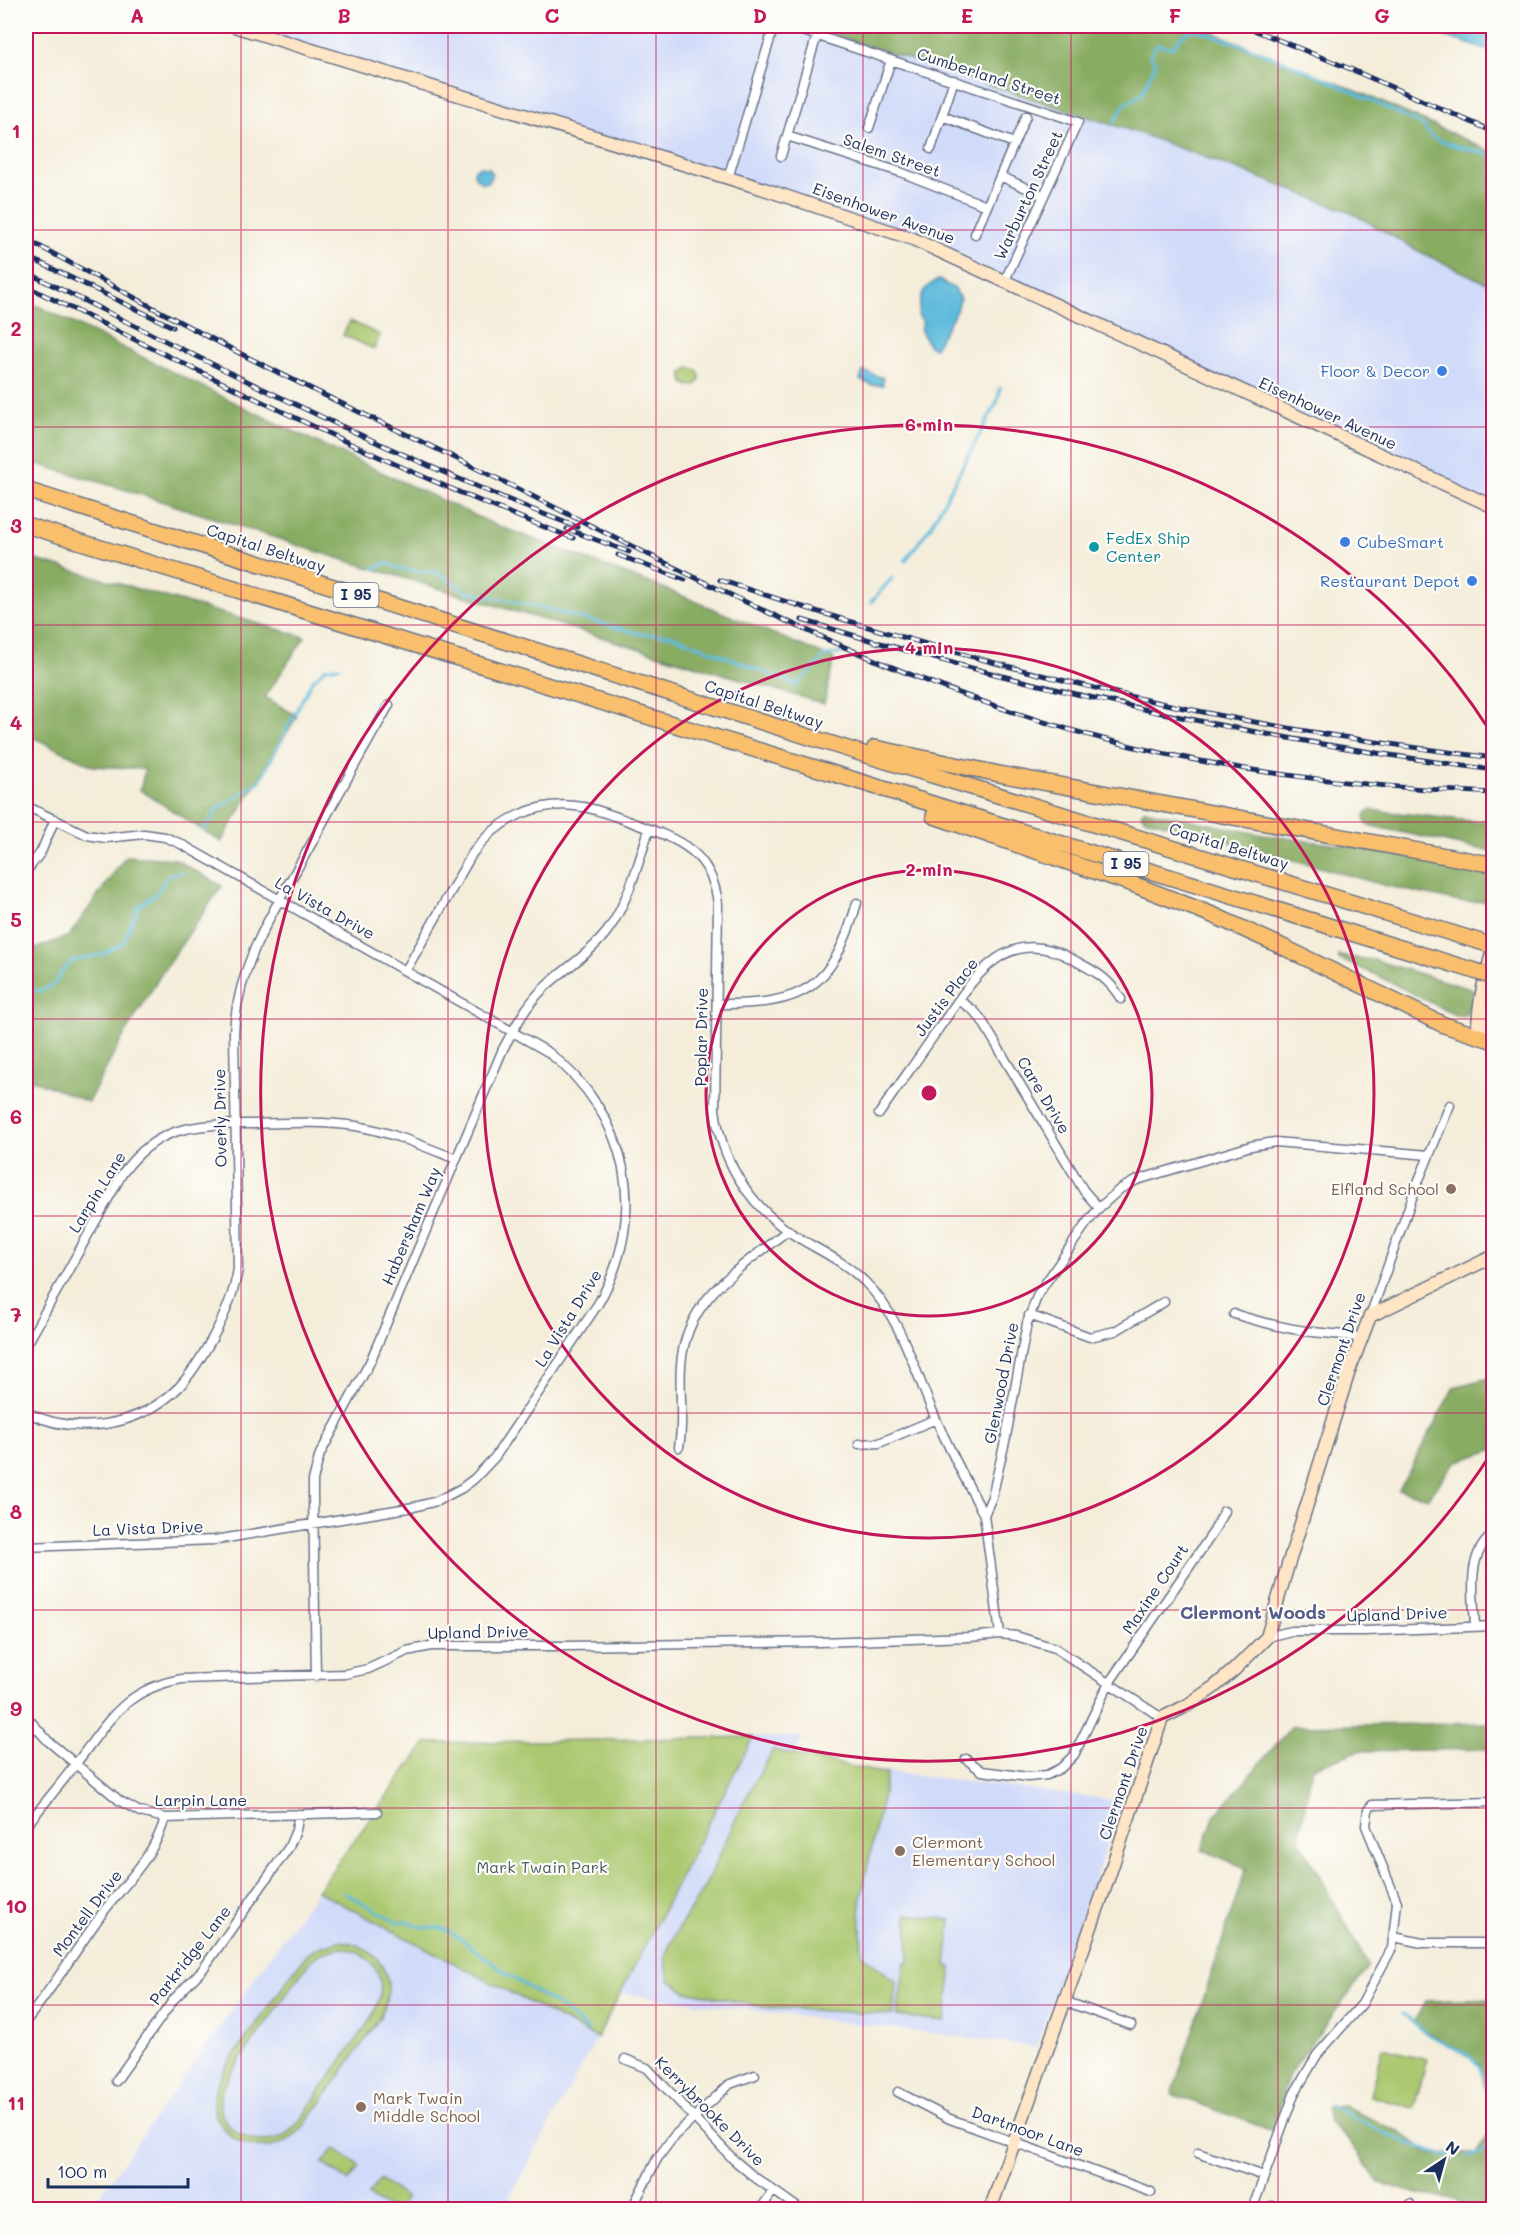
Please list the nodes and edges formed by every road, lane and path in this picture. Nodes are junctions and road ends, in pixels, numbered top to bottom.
1 (234, 26) edge
2 (774, 26) edge
3 (788, 26) edge
4 (817, 35) junction
5 (891, 60) junction
6 (954, 80) junction
7 (942, 116) junction
8 (1026, 116) dead end
9 (1078, 122) joint
10 (869, 128) dead end
11 (787, 136) junction
12 (1014, 143) junction
13 (931, 149) dead end
14 (781, 156) dead end
15 (1000, 176) junction
16 (728, 178) junction
17 (1044, 196) junction
18 (987, 206) junction
19 (975, 234) dead end
20 (1005, 280) junction
21 (26, 490) edge
22 (1494, 507) edge
23 (26, 525) edge
24 (687, 698) junction
25 (389, 705) dead end
26 (776, 758) junction
27 (26, 806) edge
28 (55, 819) junction
29 (649, 829) junction
30 (1494, 862) edge
31 (26, 872) edge
32 (279, 900) junction
33 (857, 903) dead end
34 (1490, 945) edge
35 (406, 970) junction
36 (1494, 977) edge
37 (1121, 999) dead end
38 (959, 1000) junction
39 (1494, 1001) edge
40 (717, 1004) junction
41 (513, 1031) junction
42 (1478, 1037) junction
43 (1494, 1041) edge
44 (1450, 1105) dead end
45 (879, 1114) dead end
46 (236, 1124) junction
47 (1429, 1155) junction
48 (456, 1159) junction
49 (1099, 1208) junction
50 (788, 1230) junction
51 (1494, 1256) edge
52 (1164, 1302) dead end
53 (1234, 1314) dead end
54 (1029, 1315) junction
55 (1370, 1316) junction
56 (1360, 1338) junction
57 (26, 1346) edge
58 (26, 1412) edge
59 (936, 1419) junction
60 (859, 1444) dead end
61 (680, 1447) dead end
62 (1224, 1511) dead end
63 (984, 1515) junction
64 (313, 1524) junction
65 (1494, 1534) edge
66 (26, 1546) edge
67 (1475, 1626) junction
68 (1494, 1626) edge
69 (1000, 1634) junction
70 (1267, 1637) junction
71 (316, 1676) junction
72 (1109, 1683) junction
73 (26, 1716) edge
74 (1162, 1718) junction
75 (966, 1759) dead end
76 (75, 1764) junction
77 (1494, 1802) edge
78 (377, 1812) dead end
79 (299, 1814) junction
80 (165, 1818) junction
81 (26, 1826) edge
82 (1394, 1937) junction
83 (1494, 1943) edge
84 (1064, 2001) junction
85 (26, 2021) edge
86 (1131, 2025) dead end
87 (626, 2060) dead end
88 (755, 2075) dead end
89 (116, 2081) dead end
90 (898, 2092) dead end
91 (693, 2117) junction
92 (1014, 2142) junction
93 (1198, 2153) dead end
94 (1264, 2176) junction
95 (773, 2191) junction
96 (1151, 2192) dead end
97 (1272, 2206) dead end
98 (631, 2210) edge
99 (760, 2210) edge
100 (801, 2210) edge
101 (990, 2210) edge
102 (1252, 2210) edge
103 (1283, 2210) edge

1 - 16 main road, Eisenhower Avenue
2 - 16 street
3 - 4 street, Cumberland Street
4 - 5 street, Cumberland Street
4 - 11 street
5 - 6 street, Cumberland Street
5 - 10 street
6 - 7 street
6 - 9 street, Cumberland Street
7 - 12 street
7 - 13 street
8 - 12 street
9 - 17 street, Warburton Street
11 - 14 street
11 - 18 street, Salem Street
12 - 15 street
15 - 17 street
15 - 18 street
16 - 20 main road, Eisenhower Avenue
17 - 20 street, Warburton Street
18 - 19 street
20 - 22 main road, Eisenhower Avenue
21 - 24 highway, Capital Beltway / I 95
23 - 26 highway, I 95
24 - 30 highway
24 - 34 highway, Capital Beltway / I 95
25 - 32 street, Overly Drive
26 - 36 highway, I 95, bridge
26 - 42 highway
27 - 28 street, La Vista Drive
28 - 31 street
28 - 32 street, La Vista Drive
29 - 35 street, Poplar Drive
29 - 40 street, Poplar Drive
29 - 41 street, Habersham Way
32 - 35 street, La Vista Drive
32 - 46 street, Overly Drive
33 - 40 street
34 - 42 main road
35 - 41 street, La Vista Drive
37 - 38 street, Justis Place
38 - 45 street, Justis Place
38 - 49 street, Care Drive
39 - 42 main road
40 - 50 street, Poplar Drive
41 - 48 street, Habersham Way
41 - 64 street, La Vista Drive
42 - 43 highway
44 - 47 street, Clermont Drive
46 - 48 street, Larpin Lane
46 - 57 street, Larpin Lane
46 - 58 street, Overly Drive
47 - 49 street, Glenwood Drive
47 - 55 street, Clermont Drive
48 - 64 street, Habersham Way
49 - 54 street, Glenwood Drive
50 - 59 street, Poplar Drive
50 - 61 street
51 - 55 main road
52 - 54 street
53 - 56 street
54 - 63 street, Glenwood Drive
55 - 56 main road, Clermont Drive
56 - 70 main road, Clermont Drive
59 - 60 street
59 - 63 street, Poplar Drive
62 - 72 street, Maxine Court
63 - 69 street, Glenwood Drive
64 - 66 street, La Vista Drive
64 - 71 street, Habersham Way
65 - 67 street
67 - 68 street, Upland Drive
67 - 70 street, Upland Drive
69 - 71 street, Upland Drive
69 - 72 street
70 - 74 main road, Clermont Drive
71 - 76 street, Upland Drive
72 - 74 street
72 - 75 street, Maxine Court
73 - 76 street, Larpin Lane
74 - 84 main road, Clermont Drive
76 - 80 street, Larpin Lane
76 - 81 street, Upland Drive
77 - 82 street
78 - 79 street, Larpin Lane
79 - 80 street, Larpin Lane
79 - 89 street, Parkridge Lane
80 - 85 street, Montell Drive
82 - 83 street
82 - 94 street
84 - 86 street
84 - 92 main road, Clermont Drive
87 - 91 street, Kerrybrooke Drive
88 - 91 street
90 - 92 street, Dartmoor Lane
91 - 95 street, Kerrybrooke Drive
91 - 98 street
92 - 96 street, Dartmoor Lane
92 - 101 main road, Clermont Drive
93 - 94 street
94 - 102 street
95 - 99 street
95 - 100 street, Kerrybrooke Drive
97 - 103 street

